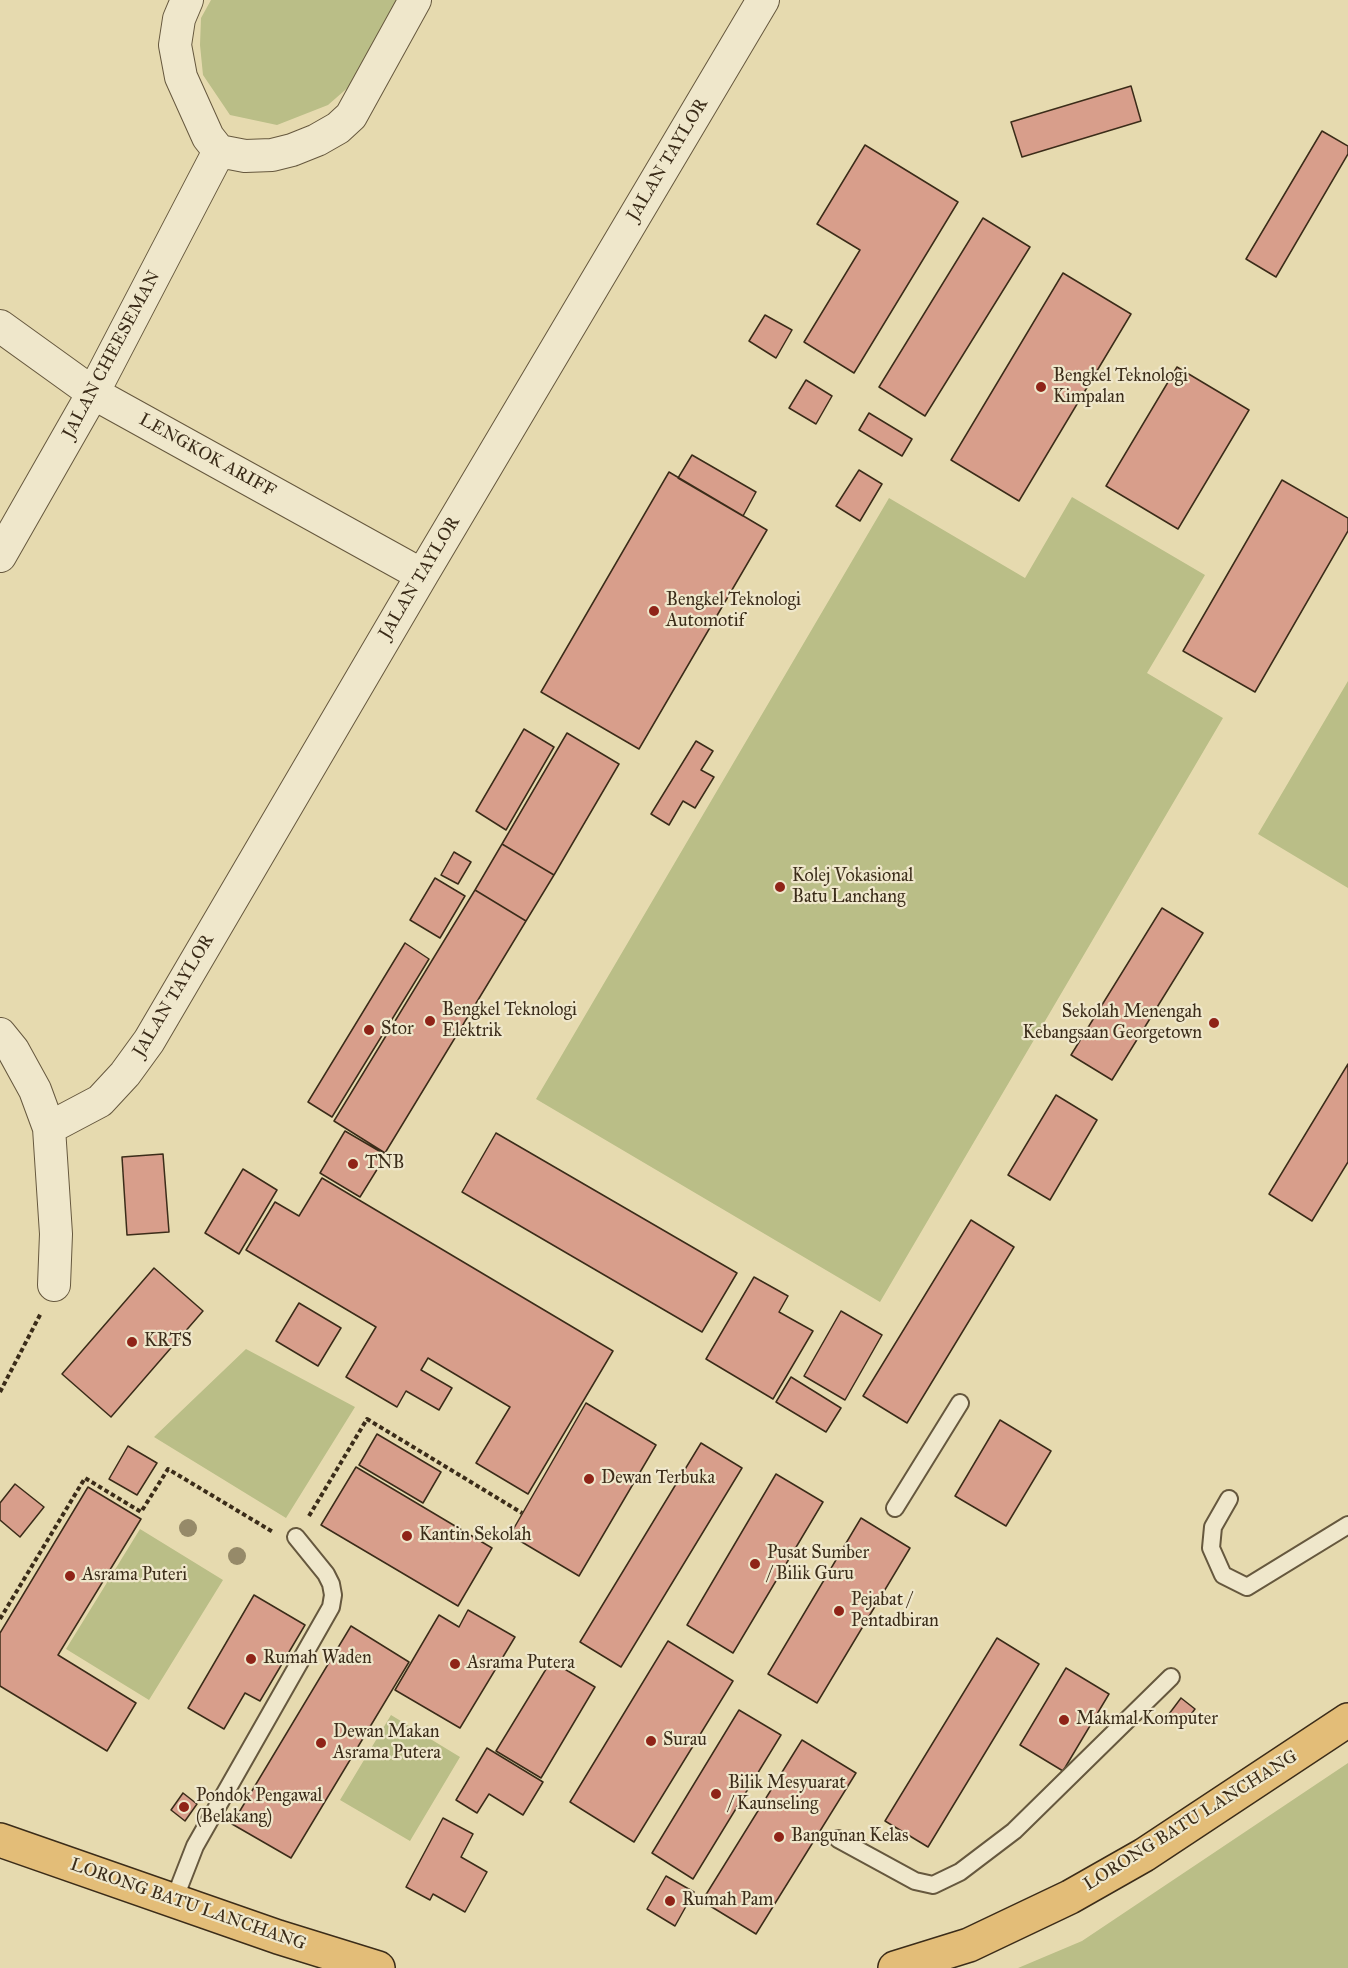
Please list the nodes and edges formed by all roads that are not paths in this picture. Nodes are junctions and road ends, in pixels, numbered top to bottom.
1 (187, 0) edge
2 (415, 0) edge
3 (763, 0) edge
4 (219, 151) junction
5 (0, 326) edge
6 (93, 393) junction
7 (0, 556) edge
8 (422, 575) junction
9 (0, 1034) edge
10 (49, 1128) junction
11 (54, 1285) road end
12 (960, 1403) dead end
13 (1229, 1499) dead end
14 (895, 1508) dead end
15 (1348, 1525) edge
16 (296, 1538) road end
17 (1171, 1677) dead end
18 (1348, 1720) edge
19 (838, 1839) dead end
20 (0, 1840) edge
21 (174, 1900) junction
22 (378, 1968) edge
23 (895, 1968) edge

1 - 4 street
2 - 4 street
3 - 8 street, JALAN TAYLOR
4 - 6 street, JALAN CHEESEMAN
5 - 6 street, LENGKOK ARIFF
6 - 7 street, JALAN CHEESEMAN
6 - 8 street, LENGKOK ARIFF
8 - 10 street, JALAN TAYLOR
9 - 10 street
10 - 11 street
12 - 14 lane
13 - 15 lane
16 - 21 lane
17 - 19 lane
18 - 23 main road, LORONG BATU LANCHANG
20 - 21 main road, LORONG BATU LANCHANG
21 - 22 main road, LORONG BATU LANCHANG

